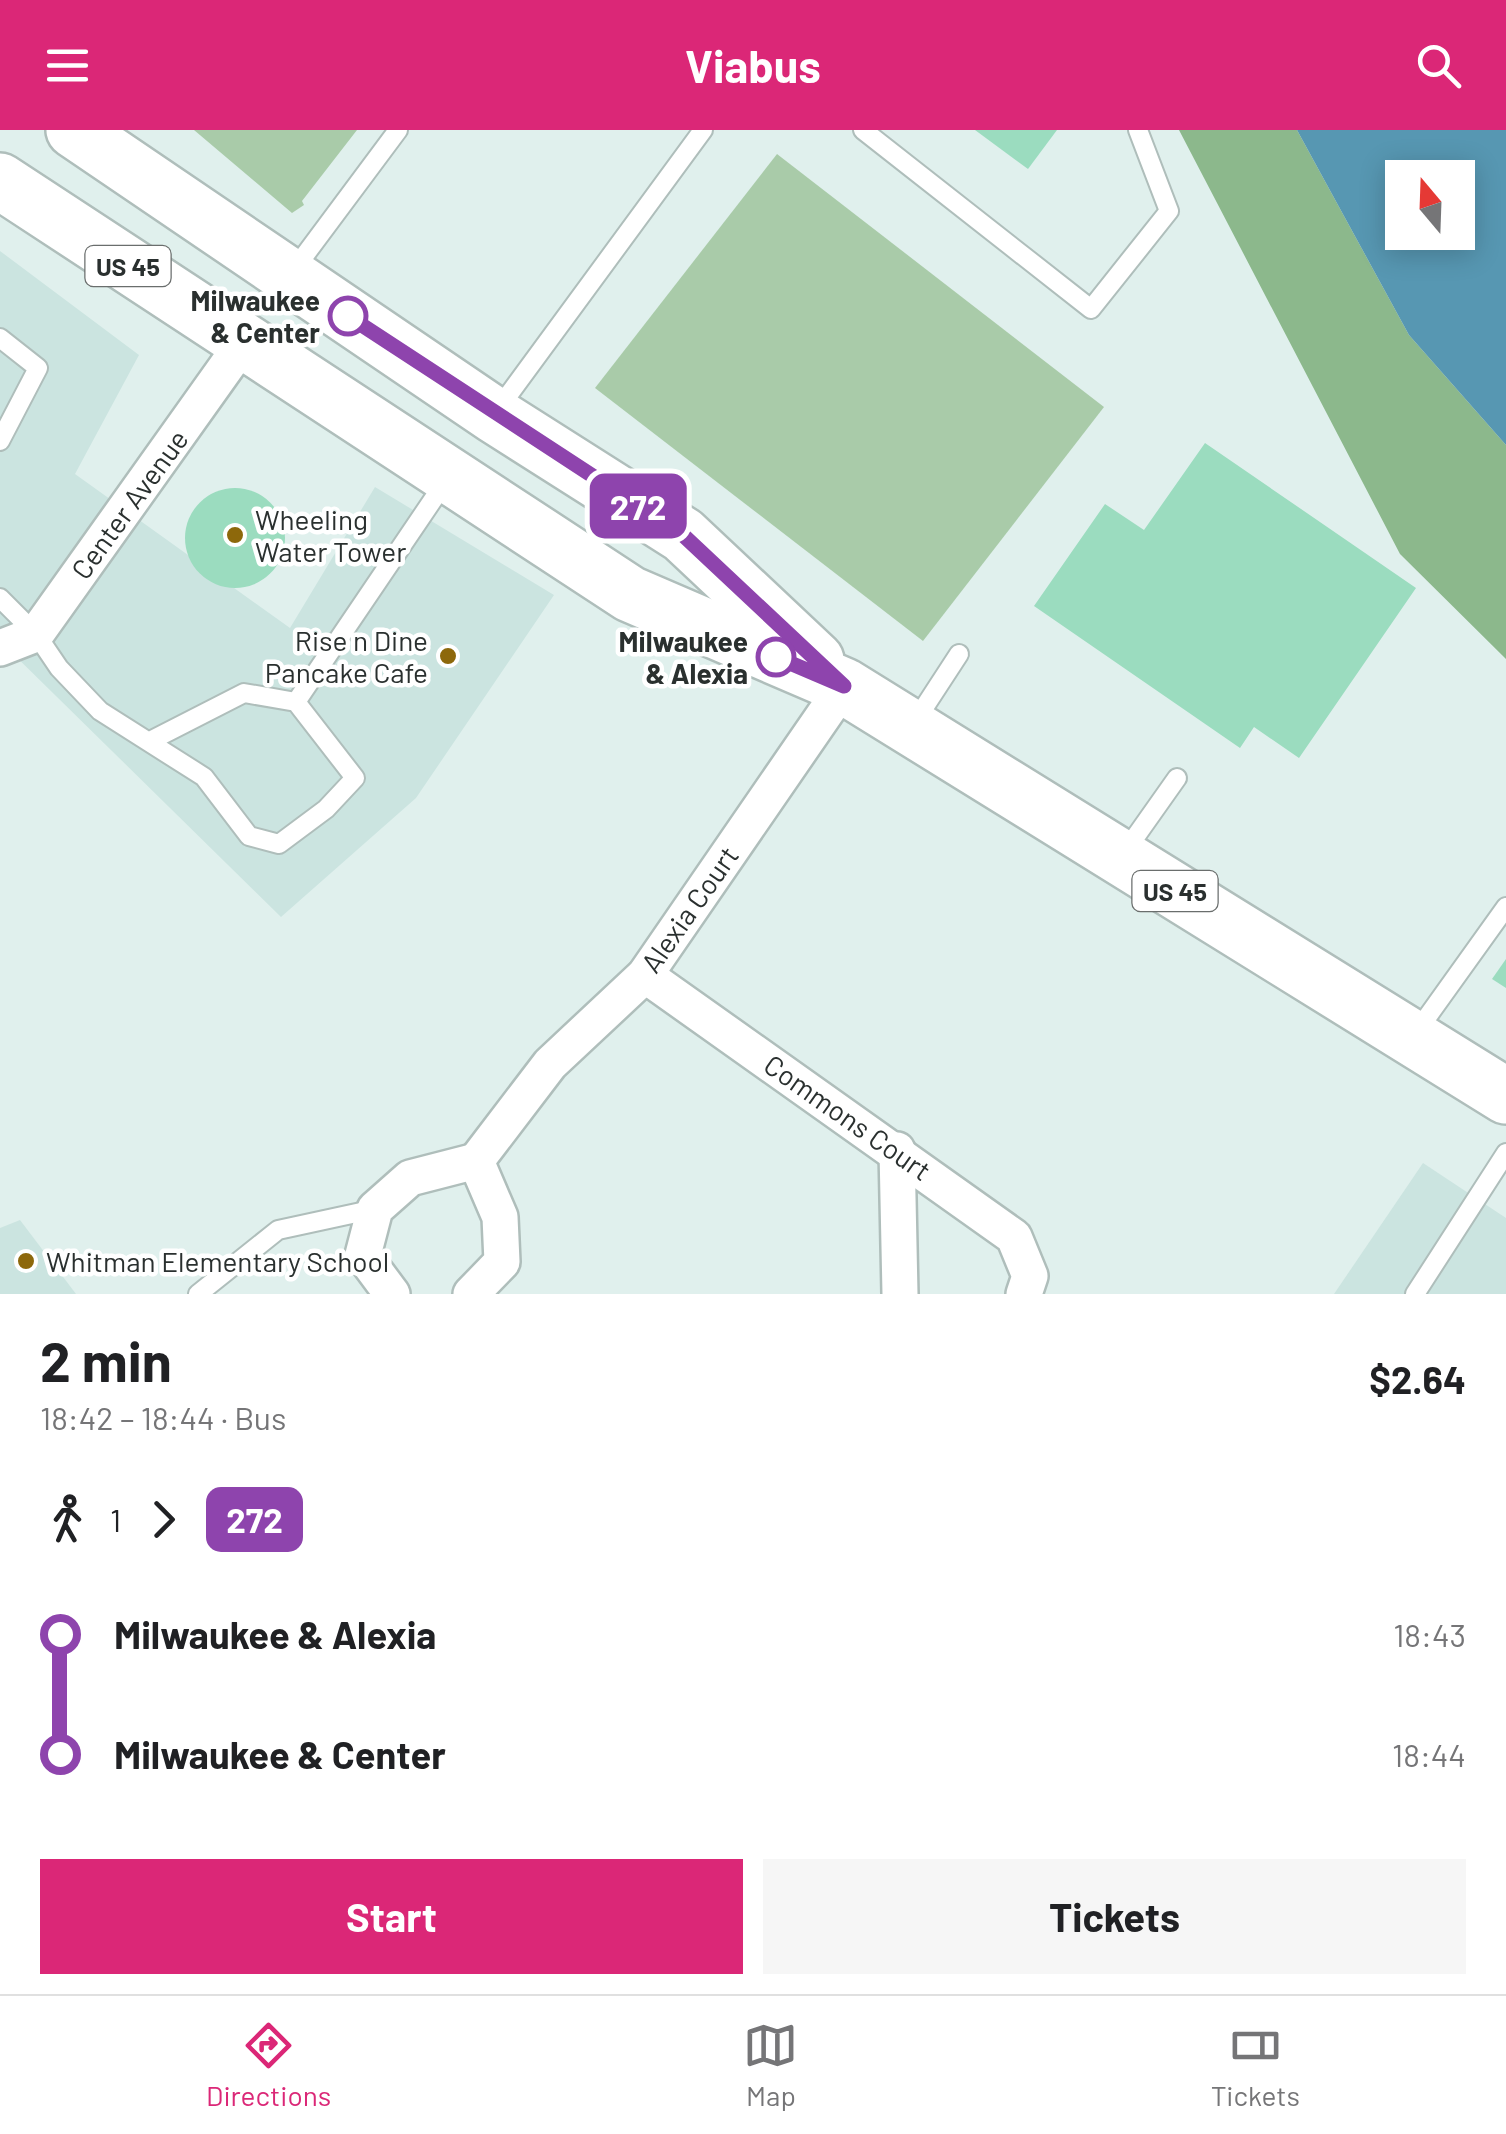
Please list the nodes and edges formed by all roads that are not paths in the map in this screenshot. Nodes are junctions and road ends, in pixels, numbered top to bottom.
1 (398, 130) edge
2 (703, 130) edge
3 (863, 130) edge
4 (1138, 130) edge
5 (97, 136) edge
6 (0, 180) edge
7 (290, 276) junction
8 (0, 338) edge
9 (244, 342) junction
10 (494, 415) junction
11 (0, 442) edge
12 (451, 474) junction
13 (0, 598) edge
14 (36, 634) junction
15 (0, 648) edge
16 (960, 654) dead end
17 (844, 686) junction
18 (296, 702) junction
19 (911, 728) junction
20 (150, 740) junction
21 (1178, 778) dead end
22 (1121, 858) junction
23 (1506, 908) edge
24 (645, 976) junction
25 (1412, 1038) junction
26 (1506, 1096) edge
27 (896, 1150) junction
28 (1506, 1153) edge
29 (476, 1162) junction
30 (375, 1209) junction
31 (1027, 1285) edge
32 (198, 1294) edge
33 (392, 1294) edge
34 (470, 1294) edge
35 (900, 1294) edge
36 (1414, 1294) edge

1 - 7 lane
2 - 10 lane
3 - 4 lane
5 - 7 main road, US 45
6 - 9 main road, US 45
7 - 10 main road, US 45
8 - 11 lane
9 - 12 main road, US 45
9 - 14 street, Center Avenue
10 - 17 main road, US 45
12 - 17 main road, US 45
12 - 18 lane
13 - 14 lane
14 - 15 street
14 - 20 lane
16 - 19 lane
17 - 19 main road, US 45
17 - 24 street, Alexia Court
18 - 20 lane
18 - 20 lane
19 - 22 main road, US 45
21 - 22 lane
22 - 25 main road, US 45
23 - 25 lane
24 - 27 street, Commons Court
24 - 29 street, Alexia Court
25 - 26 main road, US 45
27 - 31 street, Commons Court
27 - 35 street
28 - 36 lane
29 - 30 street
29 - 34 street
30 - 32 lane
30 - 33 street

